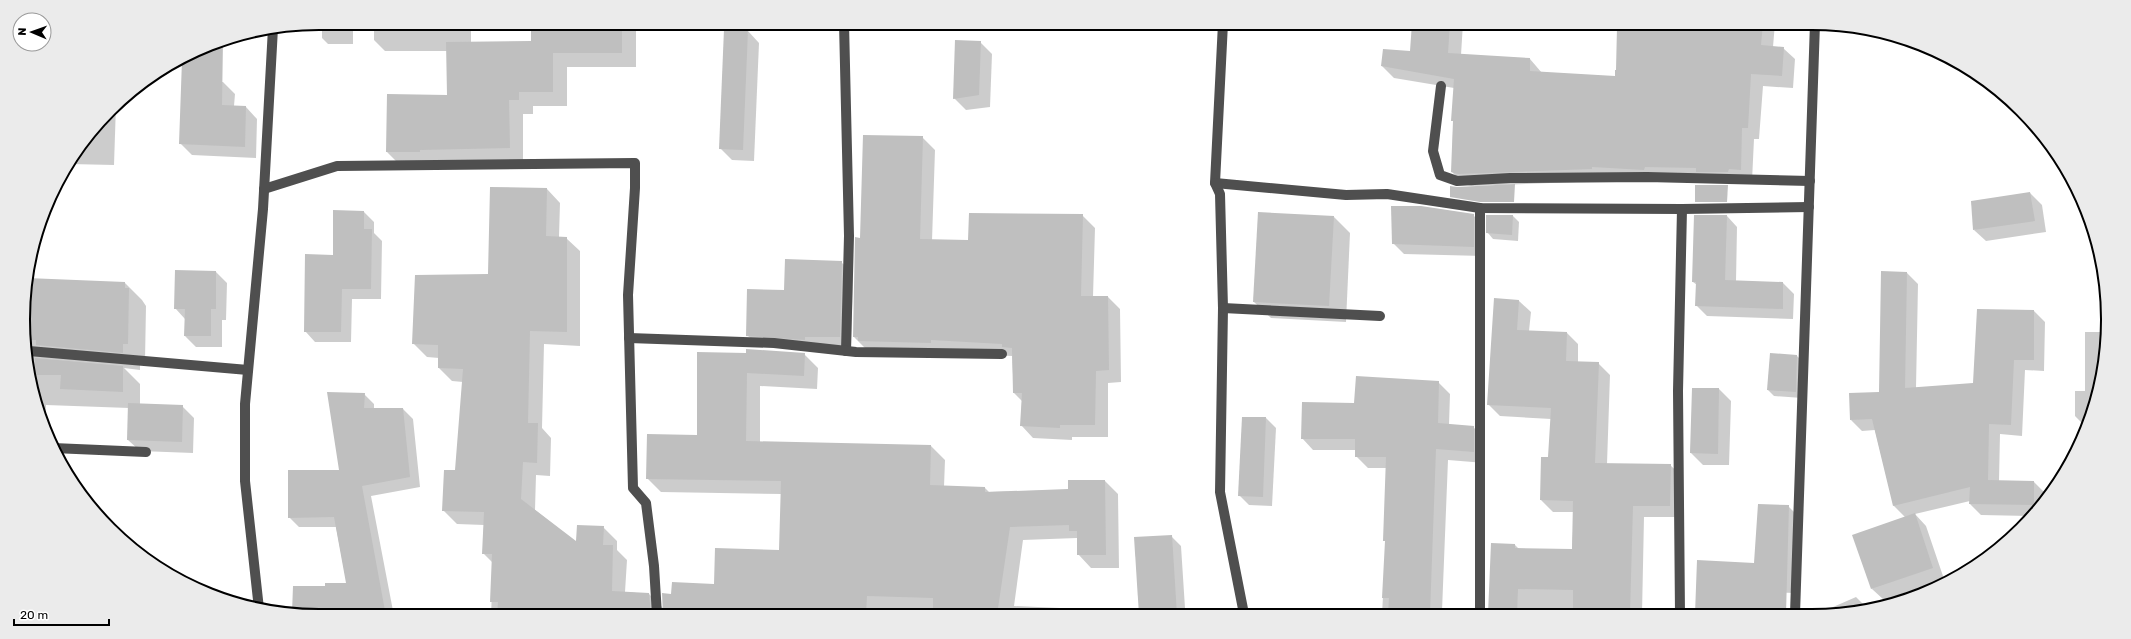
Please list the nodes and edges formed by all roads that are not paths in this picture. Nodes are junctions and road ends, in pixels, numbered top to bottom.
1 (844, 30) edge
2 (1223, 30) edge
3 (1815, 30) edge
4 (273, 34) edge
5 (1441, 86) dead end
6 (1810, 181) junction
7 (1215, 183) junction
8 (264, 189) junction
9 (1809, 207) junction
10 (1480, 208) junction
11 (1682, 209) junction
12 (1223, 308) junction
13 (1380, 316) dead end
14 (629, 338) junction
15 (32, 351) edge
16 (846, 351) junction
17 (1002, 354) dead end
18 (248, 370) junction
19 (60, 448) edge
20 (146, 452) dead end
21 (258, 602) edge
22 (657, 609) edge
23 (1243, 609) edge
24 (1480, 609) edge
25 (1680, 609) edge
26 (1795, 609) edge

1 - 16 street
2 - 7 street
3 - 6 street
4 - 8 street
5 - 6 street
6 - 9 street
7 - 10 street
7 - 12 street
8 - 14 street
8 - 18 street
9 - 11 street
9 - 26 street
10 - 11 street
10 - 24 street
11 - 25 street
12 - 13 street
12 - 23 street
14 - 16 street
14 - 22 street
15 - 18 street
16 - 17 street
18 - 21 street
19 - 20 street

